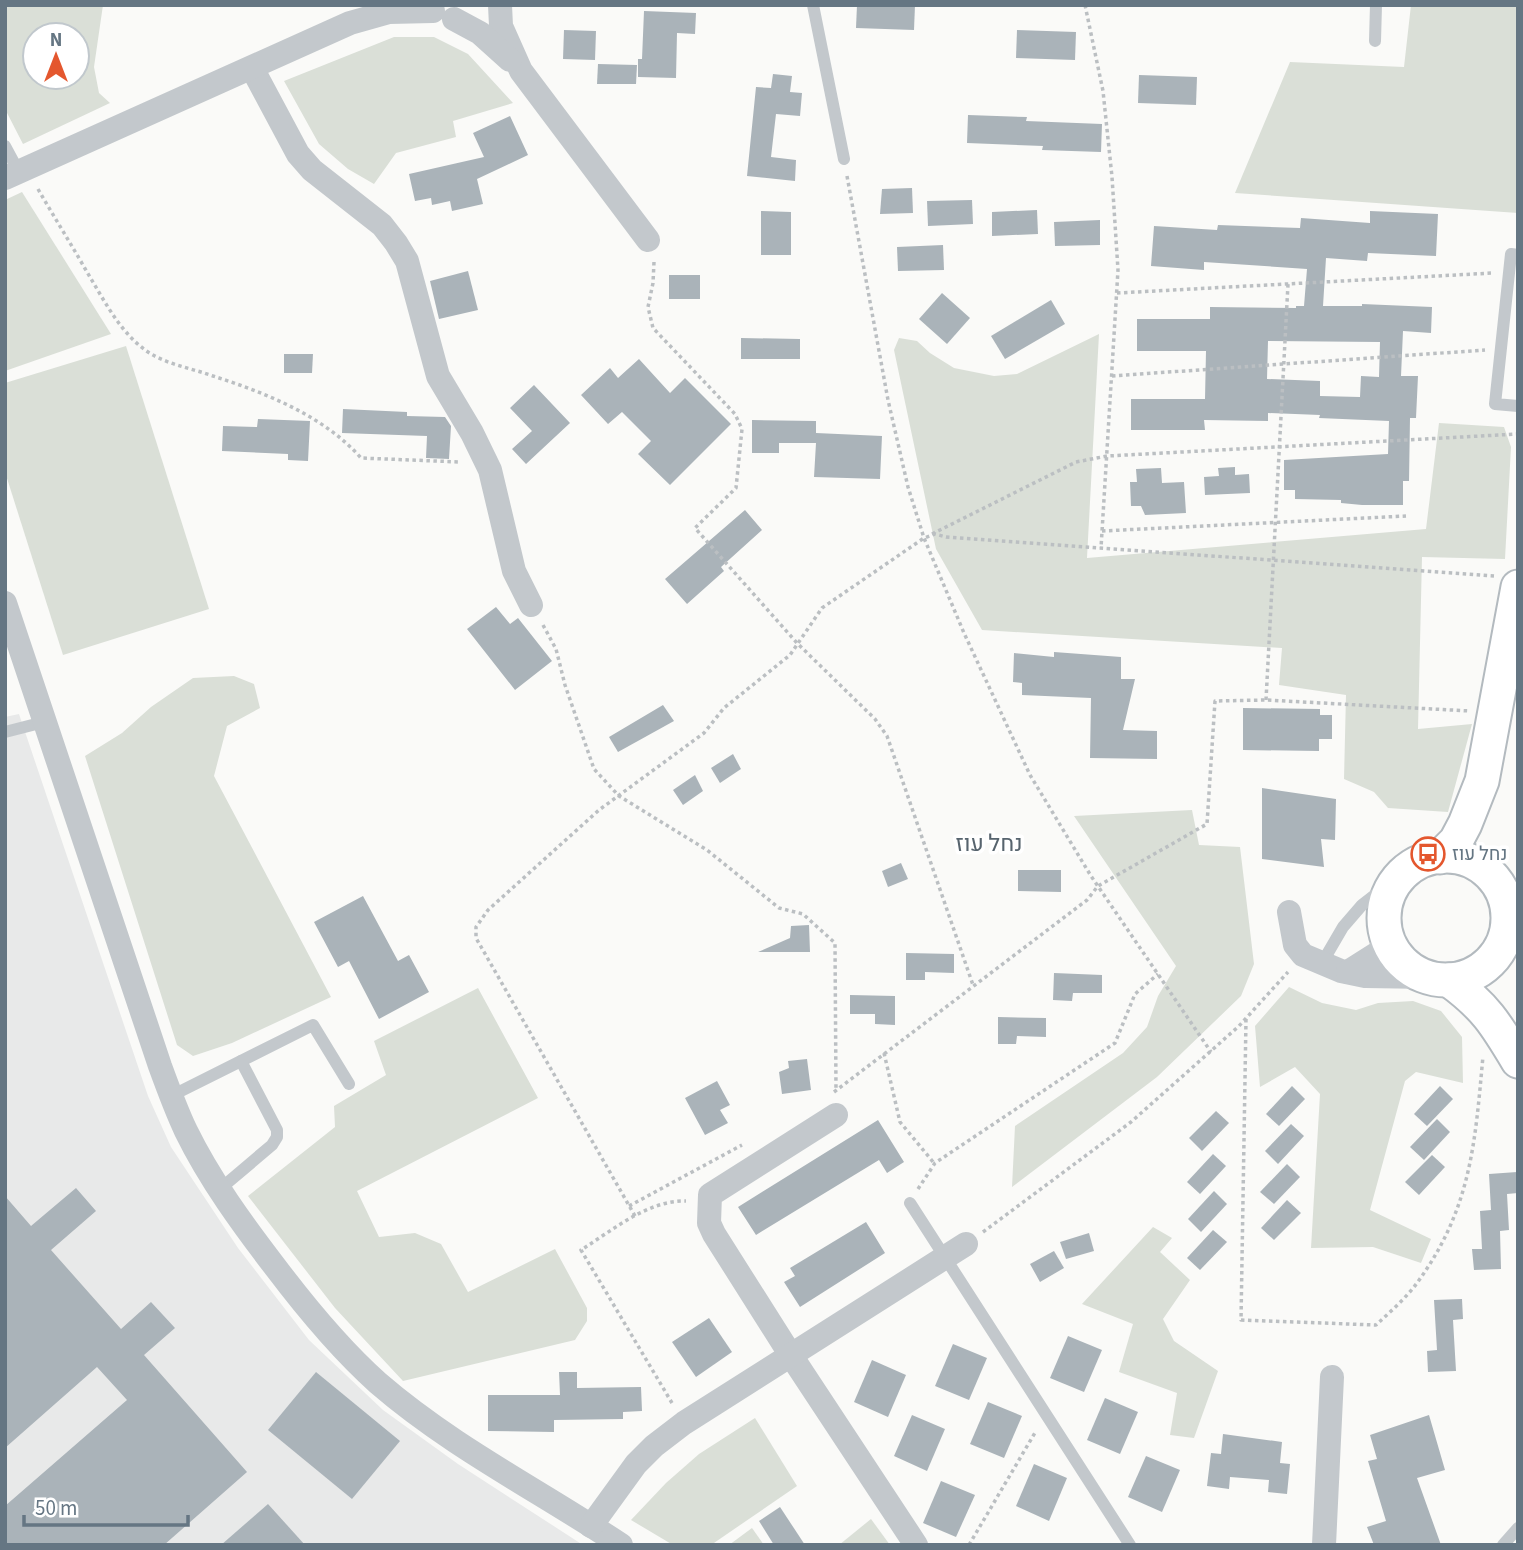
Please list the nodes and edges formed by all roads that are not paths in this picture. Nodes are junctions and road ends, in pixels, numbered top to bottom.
1 (374, 5) edge
2 (492, 5) edge
3 (500, 5) edge
4 (813, 5) edge
5 (1376, 5) edge
6 (438, 12) edge
7 (351, 23) junction
8 (1375, 41) dead end
9 (252, 68) junction
10 (521, 71) junction
11 (5, 146) edge
12 (844, 159) road end
13 (17, 173) edge
14 (649, 240) road end
15 (1518, 255) edge
16 (1518, 406) edge
17 (1509, 581) edge
18 (5, 603) edge
19 (531, 605) road end
20 (1512, 658) edge
21 (44, 722) junction
22 (5, 732) edge
23 (1482, 780) junction
24 (1440, 857) junction
25 (1407, 870) junction
26 (1490, 875) junction
27 (1289, 912) dead end
28 (1388, 938) junction
29 (1494, 957) junction
30 (1312, 959) junction
31 (1348, 972) junction
32 (1439, 979) junction
33 (1496, 1023) junction
34 (241, 1061) junction
35 (1518, 1061) edge
36 (349, 1084) dead end
37 (172, 1096) junction
38 (831, 1107) road end
39 (220, 1189) junction
40 (910, 1203) road end
41 (966, 1244) road end
42 (945, 1257) junction
43 (790, 1354) junction
44 (1332, 1377) dead end
45 (591, 1526) junction
46 (1518, 1528) edge
47 (621, 1545) edge
48 (916, 1545) edge
49 (1130, 1545) edge
50 (1324, 1545) edge
51 (1503, 1545) edge

1 - 7 street
2 - 6 street
3 - 10 street
4 - 12 lane
5 - 8 lane
6 - 7 street
6 - 10 street
7 - 9 street
9 - 13 street
9 - 19 street
10 - 14 street
11 - 13 lane
15 - 16 lane
17 - 20 street
18 - 21 street
20 - 23 street
21 - 22 lane
21 - 37 street
23 - 24 street
23 - 26 street
24 - 25 street
24 - 26 street
25 - 28 street
25 - 30 lane
26 - 29 street
27 - 30 street
28 - 31 street
28 - 32 street
29 - 32 street
29 - 33 street
30 - 31 street
31 - 32 street
32 - 33 street
33 - 35 street
34 - 36 lane
34 - 37 lane
34 - 39 lane
37 - 39 street
38 - 43 street
39 - 45 street
40 - 42 lane
41 - 42 street
42 - 43 street
42 - 49 lane
43 - 45 street
43 - 48 street
44 - 50 street
45 - 47 street
46 - 51 lane

